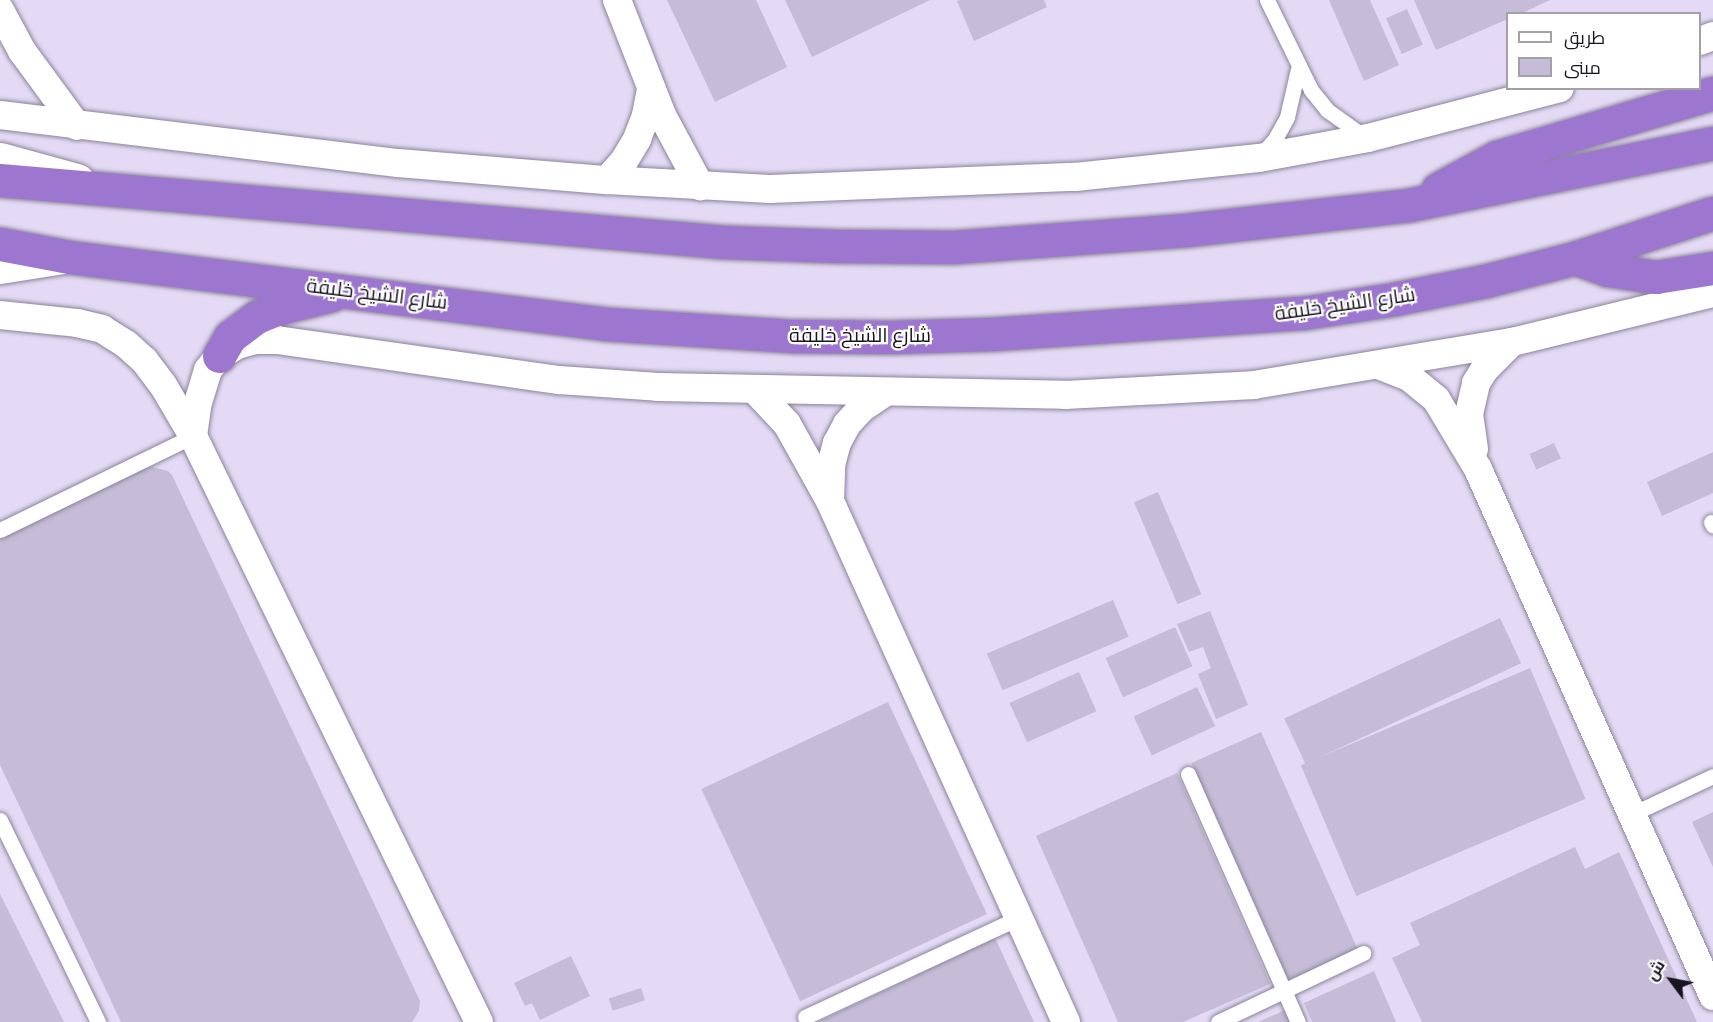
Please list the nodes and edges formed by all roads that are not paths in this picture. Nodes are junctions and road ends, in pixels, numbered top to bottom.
1 (617, 0) edge
2 (1268, 0) edge
3 (0, 10) edge
4 (0, 17) edge
5 (1298, 69) junction
6 (651, 90) junction
7 (1552, 90) edge
8 (1710, 93) edge
9 (0, 115) edge
10 (76, 126) junction
11 (1368, 138) junction
12 (1713, 143) edge
13 (1259, 158) junction
14 (0, 159) edge
15 (0, 180) edge
16 (607, 180) junction
17 (699, 186) junction
18 (102, 187) junction
19 (1409, 205) junction
20 (1713, 213) edge
21 (0, 244) edge
22 (69, 256) junction
23 (1575, 258) junction
24 (0, 267) edge
25 (1713, 268) edge
26 (350, 290) junction
27 (1713, 293) edge
28 (0, 315) edge
29 (1512, 342) junction
30 (219, 356) junction
31 (1378, 364) junction
32 (754, 389) junction
33 (884, 393) junction
34 (193, 436) junction
35 (1478, 469) junction
36 (830, 501) junction
37 (0, 530) edge
38 (1188, 774) dead end
39 (1713, 776) edge
40 (1632, 814) junction
41 (0, 820) edge
42 (1018, 918) junction
43 (1363, 953) dead end
44 (1284, 991) junction
45 (1713, 996) edge
46 (805, 1017) dead end
47 (98, 1022) edge
48 (479, 1022) edge
49 (1066, 1022) edge
50 (1218, 1022) edge
51 (1298, 1022) edge

1 - 6 street
2 - 5 lane
3 - 4 street
3 - 10 street
5 - 11 lane
5 - 13 lane
6 - 16 street
6 - 17 street
7 - 11 street
8 - 19 highway
9 - 10 street
10 - 16 street
11 - 13 street
12 - 19 highway
13 - 17 street
14 - 18 main road
15 - 18 highway
16 - 17 street
18 - 19 highway
20 - 23 highway, شارع الشيخ خليفة
21 - 22 highway, شارع الشيخ خليفة
22 - 24 main road
22 - 26 highway, شارع الشيخ خليفة
23 - 25 highway
23 - 26 highway, شارع الشيخ خليفة
26 - 30 highway
27 - 29 street
28 - 34 street
29 - 31 street
29 - 35 street
30 - 32 street
30 - 34 street
31 - 33 street
31 - 35 street
32 - 33 street
32 - 36 street
33 - 36 street
34 - 37 lane
34 - 48 street
35 - 40 street
36 - 42 street
38 - 44 lane
39 - 40 lane
40 - 45 street
41 - 47 lane
42 - 46 lane
42 - 49 street
43 - 44 lane
44 - 50 lane
44 - 51 lane

